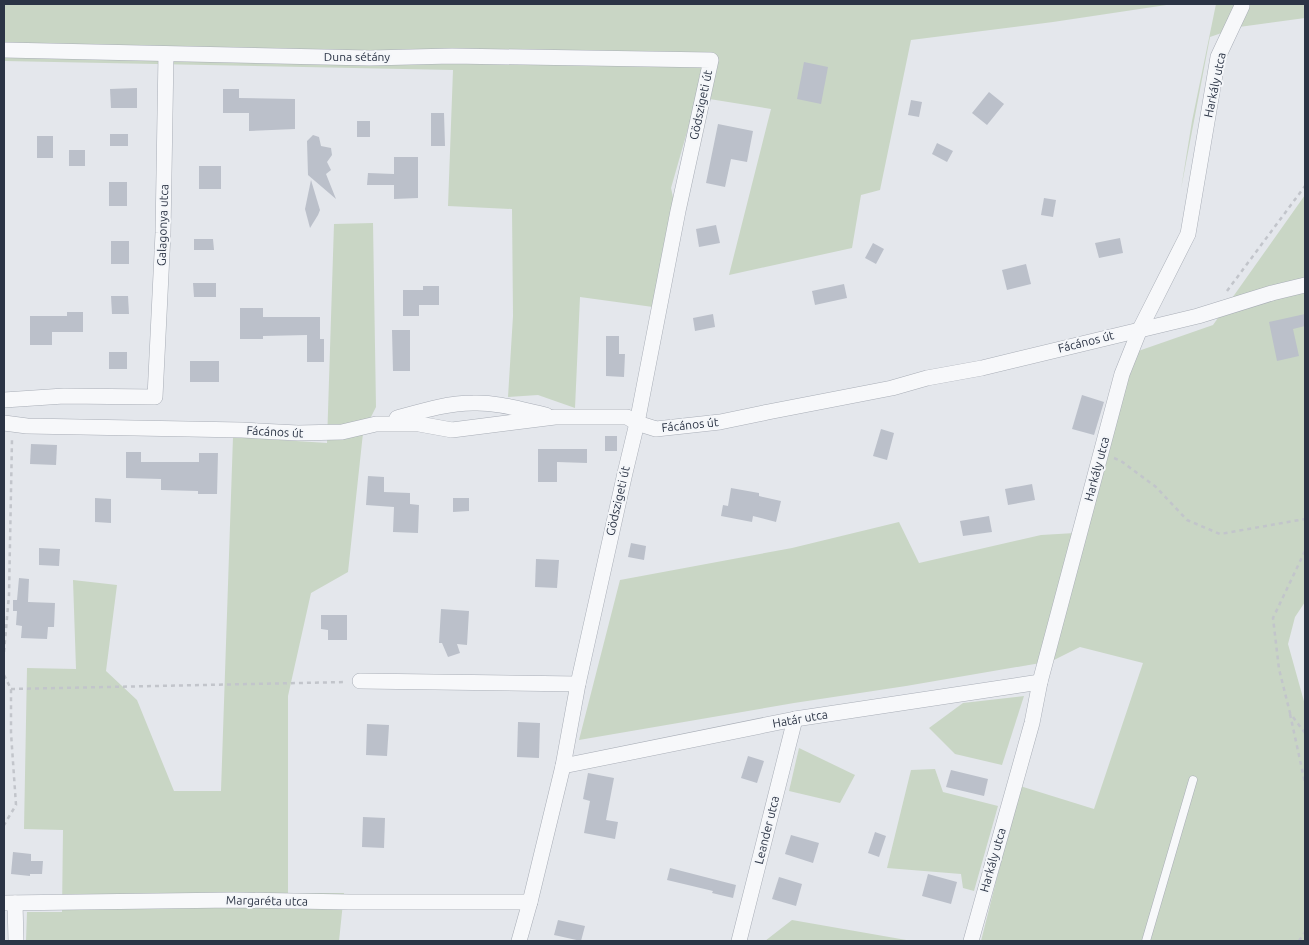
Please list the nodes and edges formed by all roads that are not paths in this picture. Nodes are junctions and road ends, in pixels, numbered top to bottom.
1 (1242, 6) dead end
2 (4, 50) edge
3 (166, 54) junction
4 (711, 60) joint
5 (1305, 285) edge
6 (1140, 329) junction
7 (4, 400) edge
8 (555, 418) junction
9 (8, 423) edge
10 (637, 423) junction
11 (376, 424) junction
12 (360, 681) road end
13 (1040, 682) junction
14 (578, 684) junction
15 (796, 719) junction
16 (563, 766) junction
17 (1193, 780) dead end
18 (530, 902) junction
19 (9, 903) edge
20 (16, 941) edge
21 (519, 941) edge
22 (739, 941) edge
23 (971, 941) edge
24 (1146, 941) edge

1 - 6 street, Harkály utca
2 - 3 street, Duna sétány
3 - 4 street, Duna sétány
3 - 7 street, Galagonya utca
4 - 10 street, Gödszigeti út
5 - 6 street, Fácános út
6 - 10 street, Fácános út
6 - 13 street, Harkály utca
8 - 10 street, Fácános út
8 - 11 street, Fácános út
8 - 11 street
9 - 11 street, Fácános út
10 - 14 street, Gödszigeti út
12 - 14 street
13 - 15 street, Határ utca
13 - 23 street, Harkály utca
14 - 16 street, Gödszigeti út
15 - 16 street, Határ utca
15 - 22 street, Leander utca
16 - 18 street, Gödszigeti út
17 - 24 lane
18 - 19 street, Margaréta utca
18 - 21 street, Gödszigeti út
19 - 20 street

